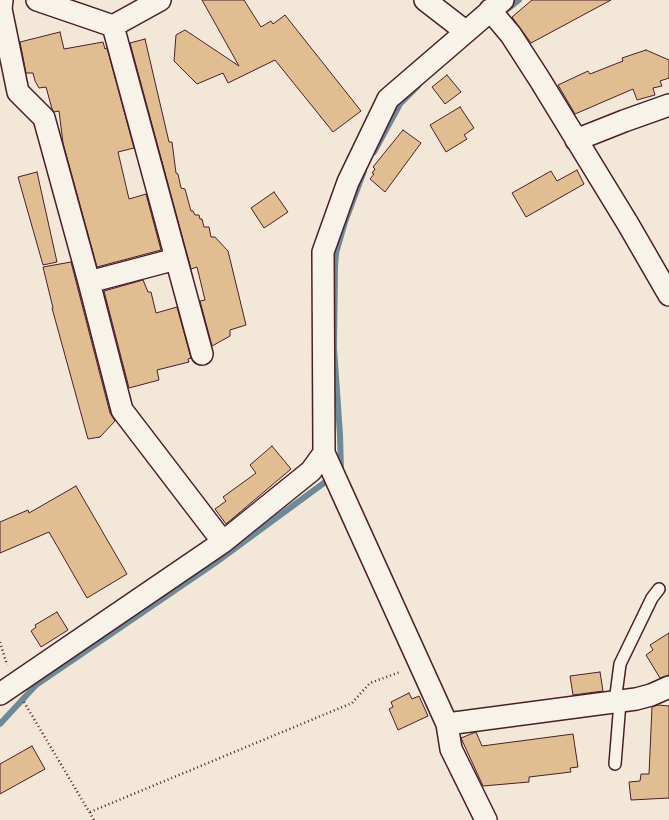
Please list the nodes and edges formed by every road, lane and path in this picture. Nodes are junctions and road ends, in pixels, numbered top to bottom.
1 (2, 0) edge
2 (37, 0) edge
3 (160, 0) edge
4 (425, 0) edge
5 (498, 13) edge
6 (113, 26) junction
7 (465, 31) junction
8 (669, 105) edge
9 (576, 140) junction
10 (176, 259) junction
11 (90, 282) junction
12 (669, 295) edge
13 (202, 354) dead end
14 (324, 453) junction
15 (223, 542) junction
16 (659, 589) dead end
17 (0, 642) edge
18 (419, 665) junction
19 (669, 687) edge
20 (7, 689) edge
21 (618, 702) junction
22 (447, 724) junction
23 (615, 764) dead end
24 (90, 812) junction
25 (94, 820) edge
26 (486, 820) edge

1 - 11 street
2 - 6 street
3 - 6 street
4 - 7 street
5 - 7 street
5 - 9 street
6 - 10 street
7 - 14 street
8 - 9 street
9 - 12 street
10 - 11 street
10 - 13 street
11 - 15 street
14 - 15 street
14 - 18 street
15 - 20 street
16 - 21 lane
17 - 20 path
18 - 22 street
18 - 24 path
19 - 21 street
20 - 24 path
21 - 22 street
21 - 23 lane
22 - 26 street
24 - 25 path

